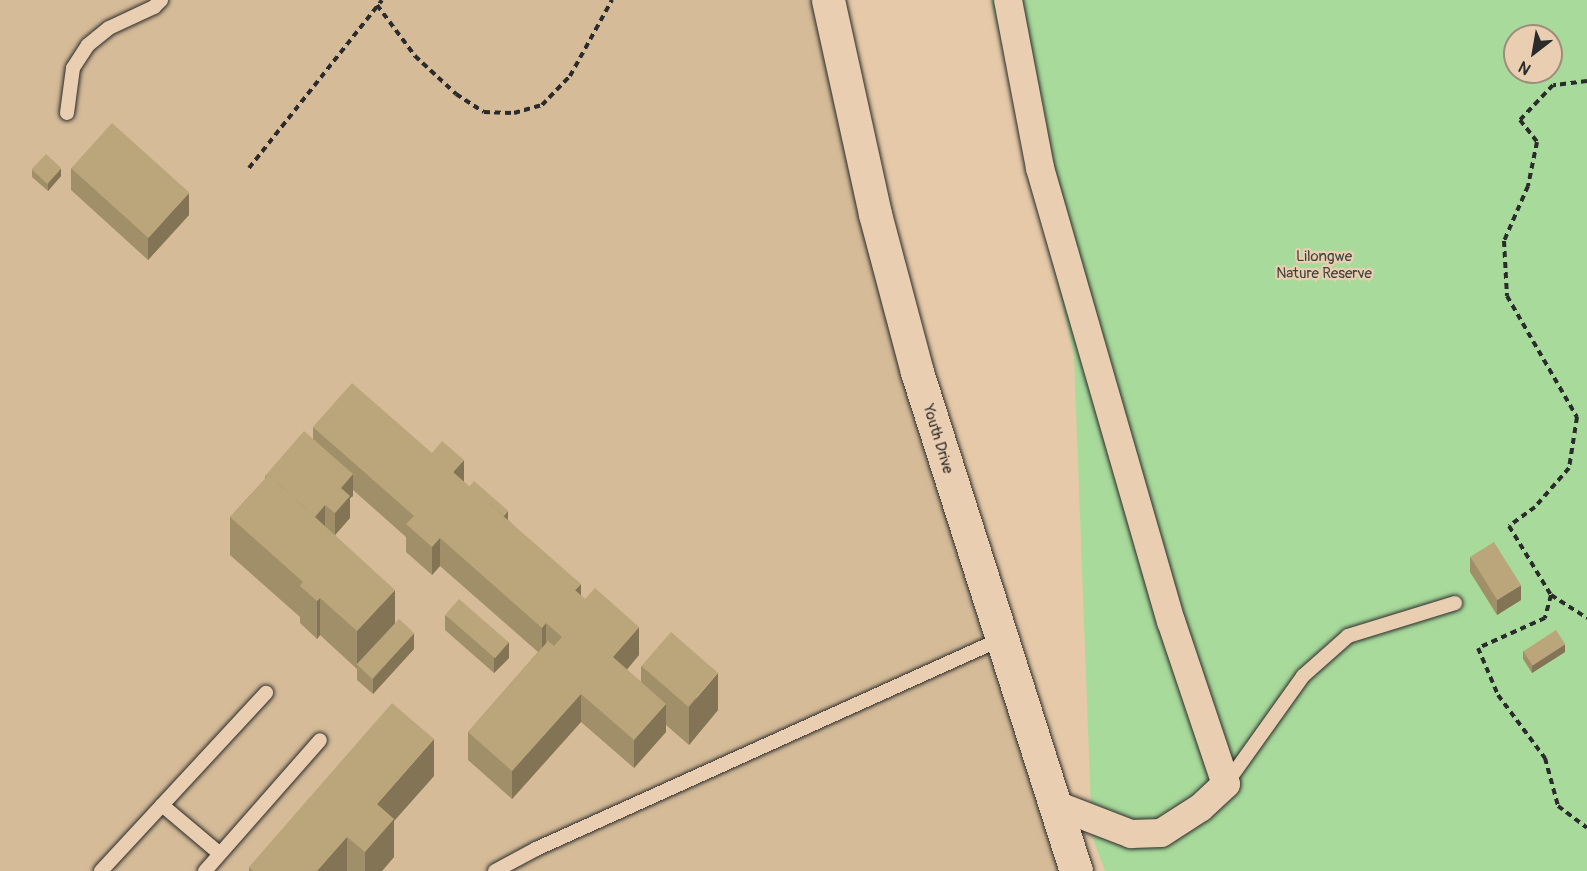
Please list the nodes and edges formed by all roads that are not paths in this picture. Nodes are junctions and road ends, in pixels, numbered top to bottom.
1 (161, 0) edge
2 (828, 0) edge
3 (1008, 0) edge
4 (67, 113) dead end
5 (1455, 603) dead end
6 (1000, 639) junction
7 (266, 693) dead end
8 (320, 740) dead end
9 (1226, 784) junction
10 (162, 805) junction
11 (1056, 805) junction
12 (219, 853) junction
13 (101, 871) edge
14 (205, 871) edge
15 (495, 871) edge
16 (1076, 871) edge

1 - 4 lane
2 - 6 street, Youth Drive
3 - 9 street
5 - 9 lane
6 - 11 street, Youth Drive
6 - 15 lane
7 - 10 lane
8 - 12 lane
9 - 11 street
10 - 12 lane
10 - 13 lane
11 - 16 street, Youth Drive
12 - 14 lane

